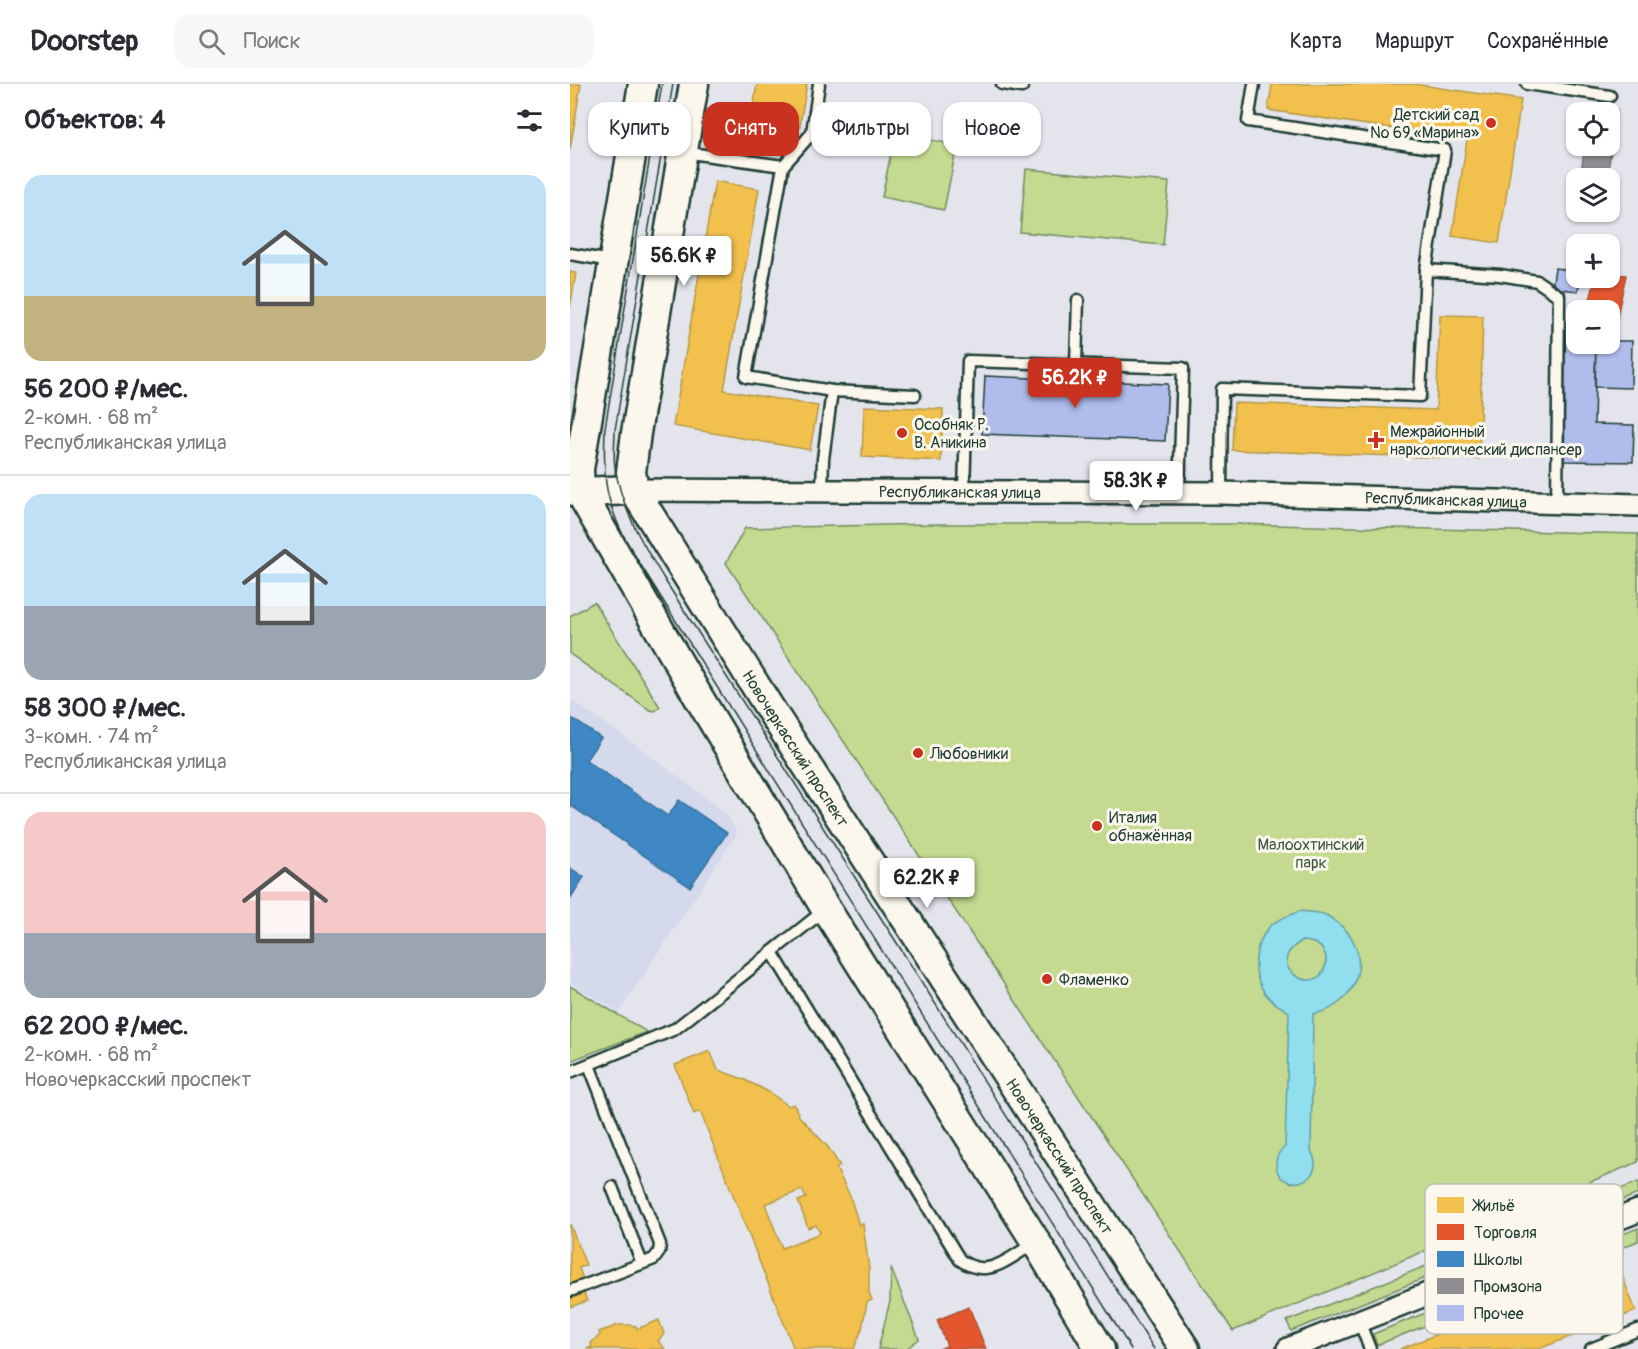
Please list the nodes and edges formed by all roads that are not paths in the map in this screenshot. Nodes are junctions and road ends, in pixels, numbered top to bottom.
1 (643, 84) edge
2 (694, 84) edge
3 (819, 84) edge
4 (1002, 84) edge
5 (1022, 84) edge
6 (1254, 84) edge
7 (1527, 84) edge
8 (1610, 96) dead end
9 (691, 103) edge
10 (691, 153) edge
11 (682, 156) edge
12 (783, 166) junction
13 (570, 254) edge
14 (613, 262) junction
15 (1426, 270) junction
16 (1078, 300) dead end
17 (1076, 364) junction
18 (832, 391) junction
19 (915, 395) dead end
20 (633, 490) junction
21 (822, 490) junction
22 (964, 490) junction
23 (575, 491) edge
24 (1179, 492) junction
25 (1221, 493) junction
26 (1557, 504) junction
27 (1638, 505) edge
28 (826, 909) junction
29 (772, 952) junction
30 (589, 1065) junction
31 (570, 1072) edge
32 (612, 1187) dead end
33 (1638, 1211) edge
34 (1623, 1217) edge
35 (1036, 1242) junction
36 (642, 1263) junction
37 (570, 1291) edge
38 (1425, 1295) edge
39 (1359, 1321) junction
40 (1638, 1330) edge
41 (1100, 1349) edge
42 (1185, 1349) edge
43 (1288, 1349) edge
44 (1370, 1349) edge
45 (1591, 1349) edge

1 - 14 main road
2 - 9 main road
3 - 12 lane
4 - 5 lane
6 - 15 lane
7 - 8 lane
10 - 12 lane
11 - 20 main road
12 - 18 lane
13 - 14 lane
14 - 23 main road
15 - 25 lane
15 - 26 lane
16 - 17 lane
17 - 22 lane
17 - 24 lane
18 - 19 lane
18 - 21 lane
20 - 21 street, Республиканская улица
20 - 23 main road, Республиканская улица
20 - 42 main road, Новочеркасский проспект
21 - 22 street, Республиканская улица
22 - 24 street, Республиканская улица
23 - 28 main road
24 - 25 street, Республиканская улица
25 - 26 street, Республиканская улица
26 - 27 street, Республиканская улица
28 - 29 lane
28 - 35 main road
29 - 30 lane
29 - 35 lane
30 - 31 lane
30 - 36 lane
32 - 36 lane
33 - 34 street
35 - 41 main road
36 - 37 lane
38 - 39 street
39 - 43 street
39 - 44 lane
40 - 45 lane

